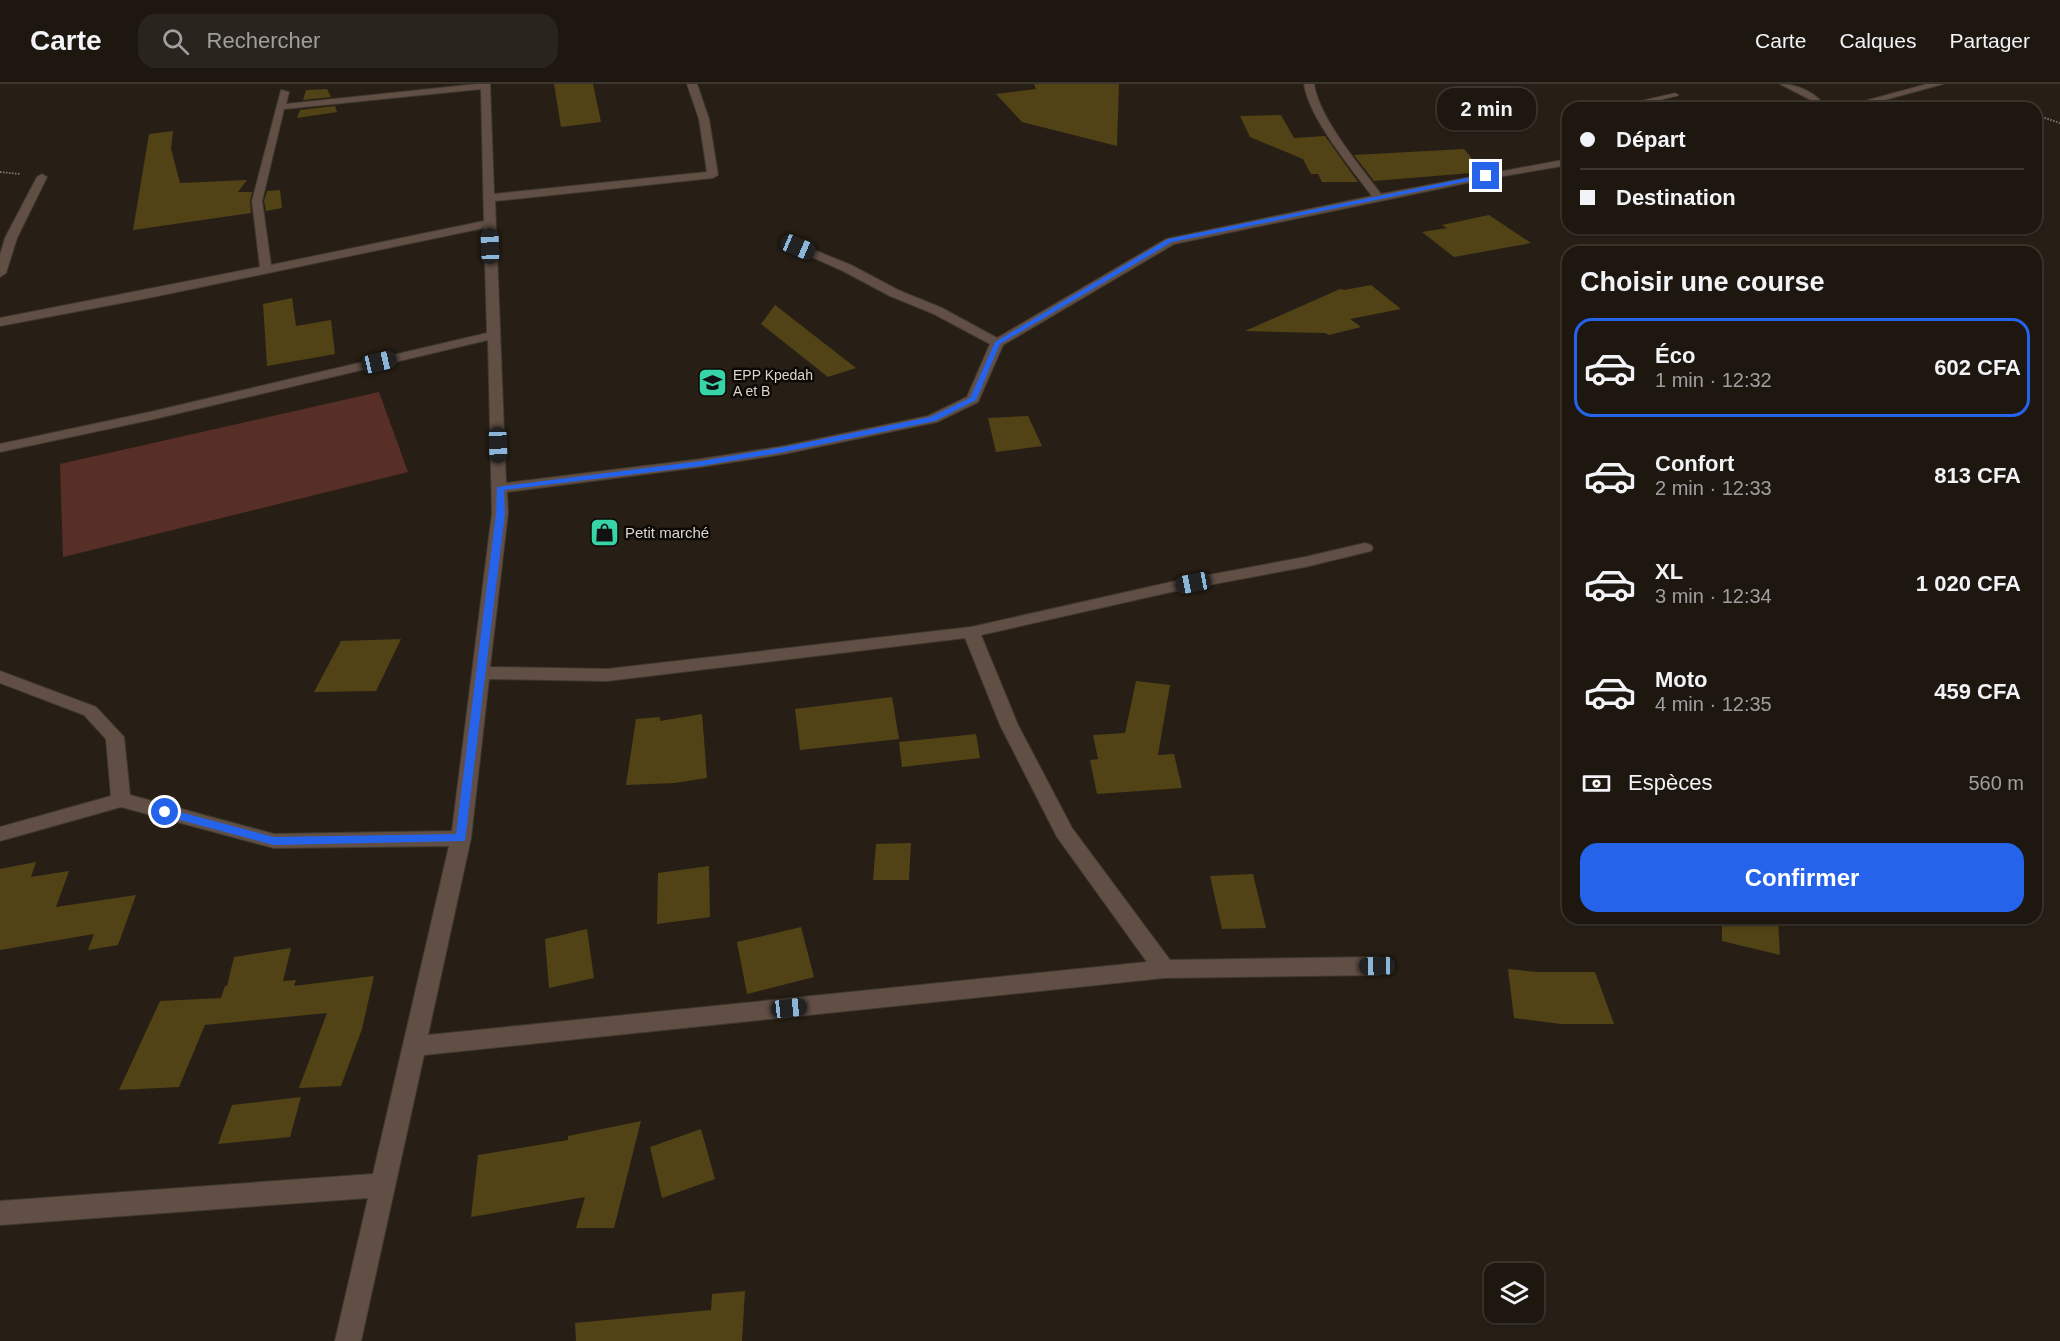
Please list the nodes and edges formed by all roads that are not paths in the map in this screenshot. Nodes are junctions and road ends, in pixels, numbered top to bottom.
1 (692, 84) edge
2 (1309, 84) edge
3 (1785, 84) edge
4 (1938, 84) edge
5 (485, 85) edge
6 (284, 92) dead end
7 (1676, 95) dead end
8 (1651, 102) edge
9 (1817, 102) edge
10 (1868, 102) edge
11 (280, 107) junction
12 (1562, 163) edge
13 (42, 177) dead end
14 (490, 198) junction
15 (1379, 199) junction
16 (490, 223) junction
17 (798, 247) dead end
18 (266, 270) junction
19 (0, 273) edge
20 (0, 322) edge
21 (494, 335) junction
22 (997, 343) junction
23 (0, 448) edge
24 (500, 488) junction
25 (1365, 548) dead end
26 (971, 632) junction
27 (481, 673) junction
28 (0, 677) edge
29 (121, 800) junction
30 (0, 834) edge
31 (461, 838) junction
32 (1377, 966) dead end
33 (1164, 969) junction
34 (415, 1046) junction
35 (384, 1185) junction
36 (0, 1213) edge
37 (348, 1341) edge

1 - 14 street
2 - 15 street
3 - 9 street
4 - 10 street
5 - 11 street
5 - 14 street
6 - 11 street
7 - 8 lane
11 - 18 street
12 - 15 street
13 - 19 street
14 - 16 street
15 - 22 street
16 - 18 street
16 - 21 street
17 - 22 street
18 - 20 street
21 - 23 street
21 - 24 street
22 - 24 street
24 - 27 street
25 - 26 street
26 - 27 street
26 - 33 street
27 - 31 street
28 - 29 street
29 - 30 street
29 - 31 street
31 - 34 street
32 - 33 street
33 - 34 street
34 - 35 street
35 - 36 street
35 - 37 street

